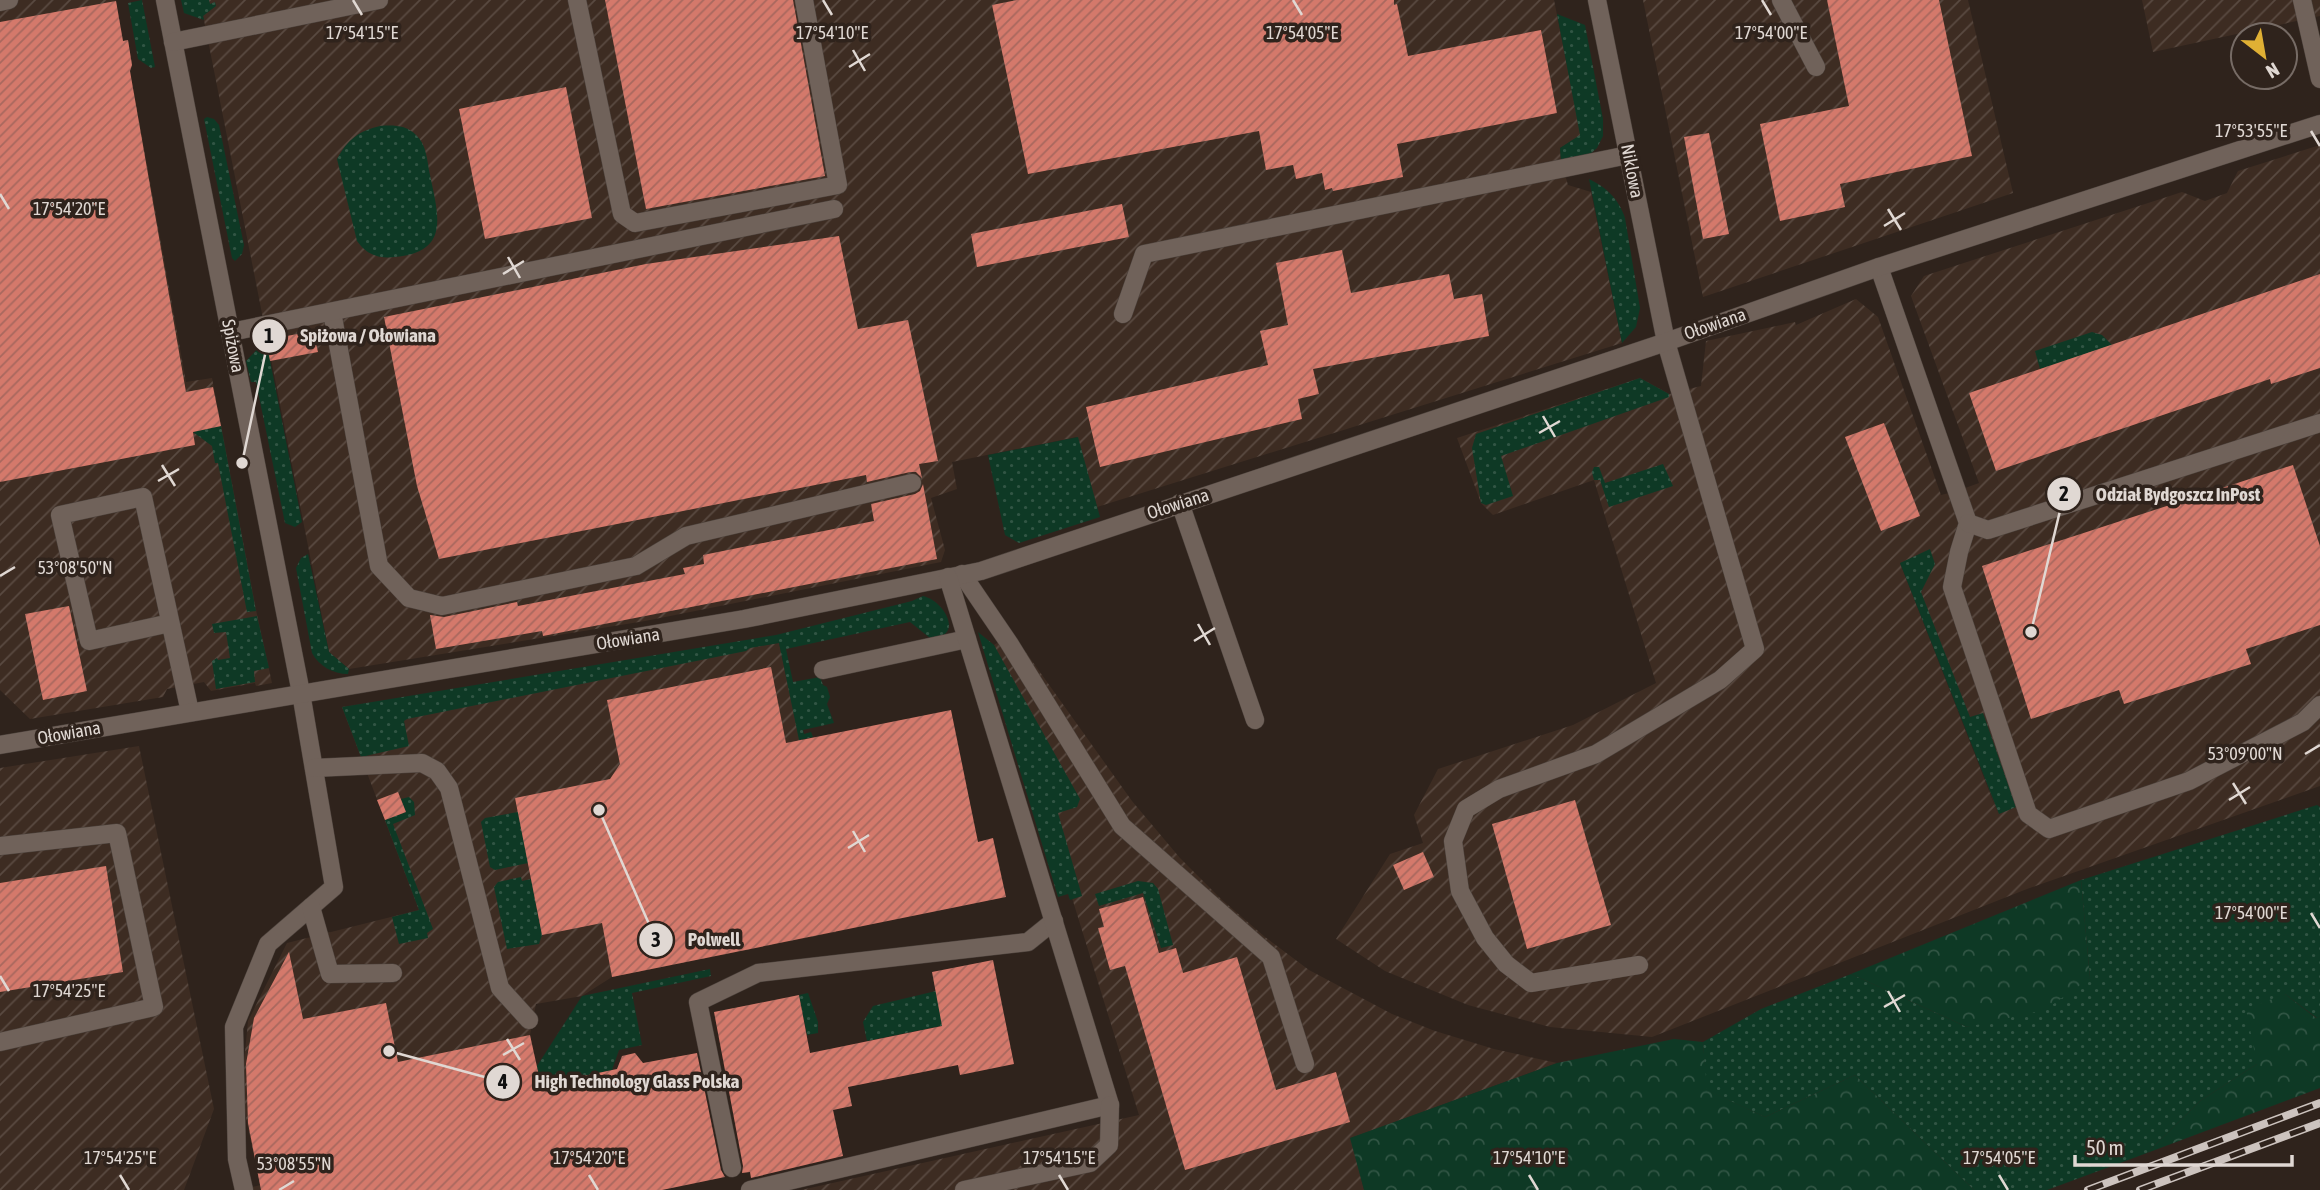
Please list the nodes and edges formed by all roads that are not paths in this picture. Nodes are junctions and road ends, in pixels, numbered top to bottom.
1 (9, 0) edge
2 (165, 0) edge
3 (379, 0) edge
4 (577, 0) edge
5 (804, 0) edge
6 (1597, 0) edge
7 (1780, 0) edge
8 (2302, 0) edge
9 (0, 2) edge
10 (173, 42) junction
11 (1816, 67) dead end
12 (2320, 79) edge
13 (2320, 124) edge
14 (1628, 155) junction
15 (834, 209) dead end
16 (1879, 267) junction
17 (332, 312) junction
18 (1122, 314) dead end
19 (231, 332) junction
20 (1666, 342) junction
21 (2320, 423) edge
22 (912, 483) dead end
23 (1180, 503) junction
24 (1968, 523) junction
25 (955, 576) junction
26 (170, 623) junction
27 (967, 639) junction
28 (823, 670) dead end
29 (302, 693) junction
30 (2320, 705) edge
31 (190, 712) junction
32 (1255, 720) dead end
33 (0, 745) edge
34 (314, 768) junction
35 (0, 846) edge
36 (311, 907) junction
37 (1054, 922) junction
38 (1639, 965) dead end
39 (393, 973) dead end
40 (529, 1020) dead end
41 (0, 1042) edge
42 (1305, 1064) dead end
43 (1110, 1105) junction
44 (732, 1168) dead end
45 (244, 1190) edge
46 (750, 1190) edge
47 (964, 1190) edge

1 - 9 street
2 - 10 street, Spiżowa
3 - 10 street
4 - 5 street
6 - 14 street, Niklowa
7 - 11 street
8 - 12 street
10 - 19 street, Spiżowa
13 - 16 street, Ołowiana
14 - 18 street
14 - 20 street, Niklowa
15 - 17 street
16 - 20 street, Ołowiana
16 - 24 street
17 - 19 street
17 - 22 street
19 - 29 street, Spiżowa
20 - 23 street, Ołowiana
20 - 38 street, Niklowa
21 - 24 street
23 - 25 street, Ołowiana
23 - 32 street
24 - 30 street
25 - 27 street
25 - 29 street, Ołowiana
25 - 42 street
26 - 26 street
26 - 31 street
27 - 28 street
27 - 37 street
29 - 31 street, Ołowiana
29 - 34 street, Spiżowa
31 - 33 street, Ołowiana
34 - 36 street, Spiżowa
34 - 40 street
35 - 41 street
36 - 39 street
36 - 45 street
37 - 43 street
37 - 44 street
43 - 46 street
43 - 47 street

